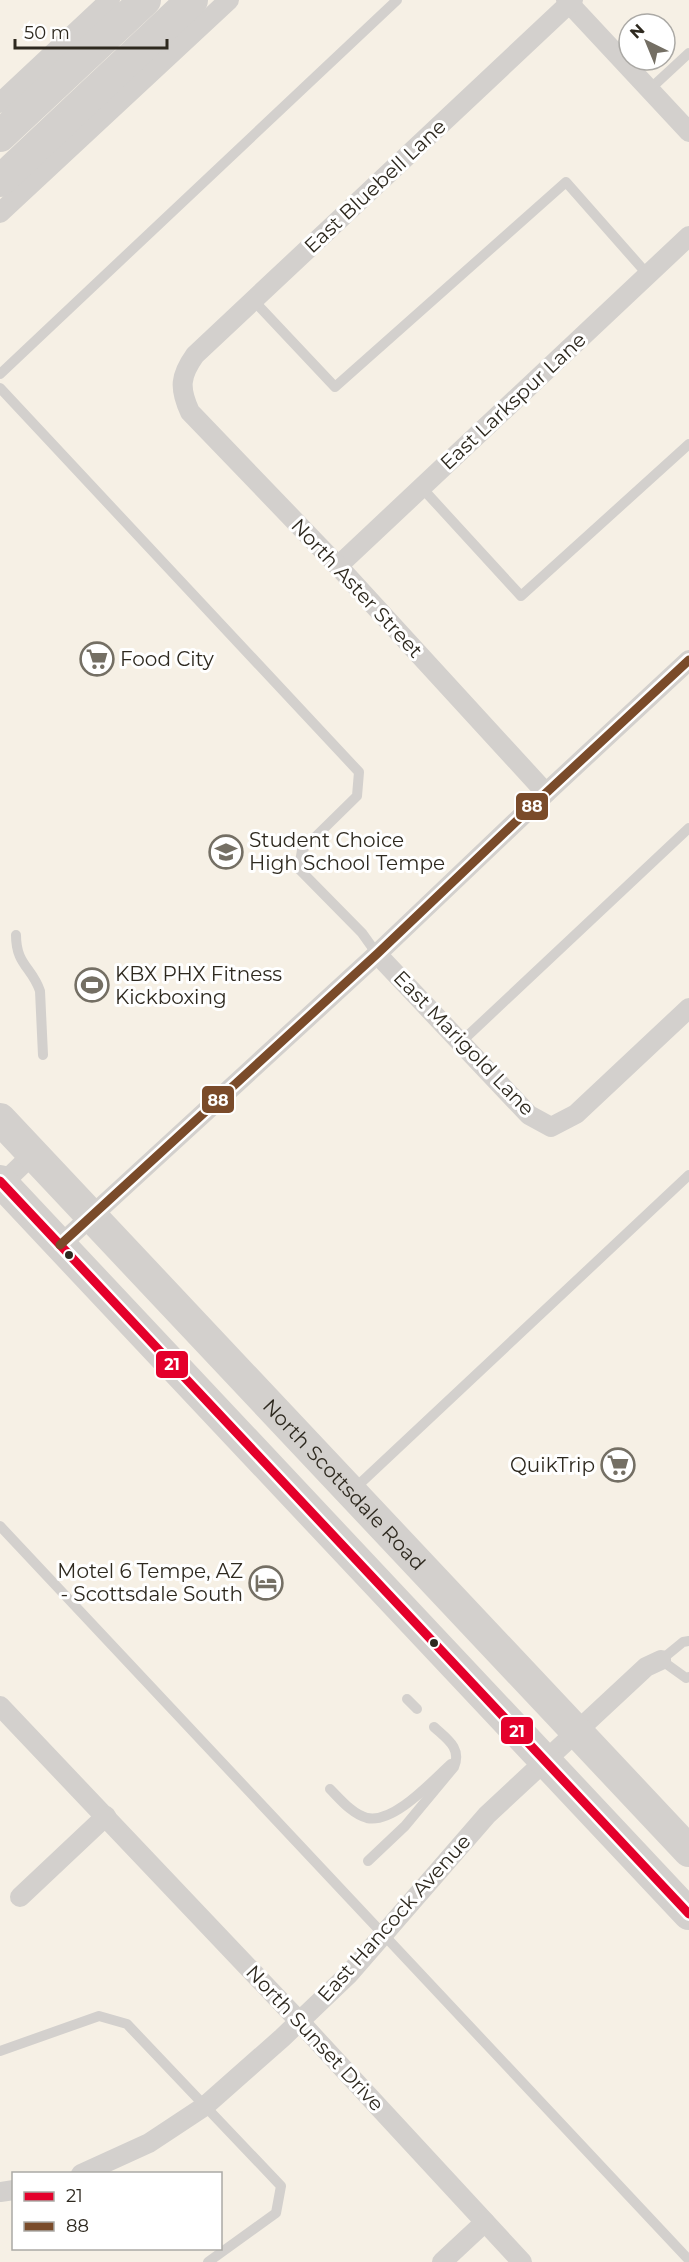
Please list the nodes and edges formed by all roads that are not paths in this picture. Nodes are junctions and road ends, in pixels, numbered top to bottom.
1 (110, 0) edge
2 (145, 0) edge
3 (192, 0) edge
4 (229, 0) edge
5 (397, 0) edge
6 (570, 1) edge
7 (689, 53) edge
8 (650, 89) junction
9 (0, 103) edge
10 (689, 132) edge
11 (0, 136) edge
12 (0, 181) edge
13 (0, 213) edge
14 (689, 236) edge
15 (648, 275) junction
16 (254, 300) junction
17 (0, 374) edge
18 (183, 378) joint
19 (0, 388) edge
20 (689, 444) edge
21 (422, 488) junction
22 (338, 566) junction
23 (689, 660) edge
24 (546, 792) junction
25 (689, 828) edge
26 (16, 935) dead end
27 (377, 954) junction
28 (689, 1008) edge
29 (461, 1042) junction
30 (43, 1055) dead end
31 (0, 1119) edge
32 (33, 1154) junction
33 (689, 1175) edge
34 (1, 1184) edge
35 (92, 1216) junction
36 (60, 1245) junction
37 (351, 1491) junction
38 (0, 1526) edge
39 (689, 1641) edge
40 (661, 1660) junction
41 (689, 1677) edge
42 (407, 1699) dead end
43 (0, 1706) edge
44 (417, 1709) dead end
45 (434, 1726) dead end
46 (577, 1731) junction
47 (458, 1758) junction
48 (545, 1760) junction
49 (330, 1789) dead end
50 (106, 1816) junction
51 (689, 1851) edge
52 (368, 1861) dead end
53 (20, 1897) dead end
54 (689, 1914) edge
55 (385, 1934) junction
56 (300, 2022) junction
57 (0, 2051) edge
58 (205, 2106) junction
59 (85, 2172) edge
60 (485, 2222) junction
61 (689, 2260) edge
62 (208, 2262) edge
63 (442, 2262) edge
64 (522, 2262) edge

1 - 9 street
2 - 11 main road
3 - 12 main road
4 - 13 street
5 - 17 lane
6 - 8 street
6 - 16 street, East Bluebell Lane
7 - 8 lane
8 - 10 street
14 - 15 street, East Larkspur Lane
15 - 16 lane
15 - 21 street, East Larkspur Lane
16 - 18 street, East Bluebell Lane
18 - 22 street, North Aster Street
19 - 27 lane
20 - 21 lane
21 - 22 street, East Larkspur Lane
22 - 24 street, North Aster Street
23 - 24 street
24 - 27 street
25 - 29 lane
26 - 30 lane
27 - 29 street, East Marigold Lane
27 - 35 street
28 - 29 street, East Marigold Lane
31 - 32 main road, North Scottsdale Road
32 - 34 street
32 - 35 main road, North Scottsdale Road
33 - 37 lane
34 - 36 main road
35 - 36 street
35 - 37 main road, North Scottsdale Road
36 - 48 main road
37 - 46 main road, North Scottsdale Road
38 - 55 lane
39 - 40 lane
40 - 41 lane
40 - 46 street, East Hancock Avenue
42 - 44 lane
43 - 50 street, North Sunset Drive
45 - 47 lane
46 - 48 street, East Hancock Avenue
46 - 51 main road, North Scottsdale Road
47 - 49 lane
47 - 52 lane
48 - 54 main road
48 - 55 street, East Hancock Avenue
50 - 53 street
50 - 56 street, North Sunset Drive
55 - 56 street, East Hancock Avenue
55 - 61 lane
56 - 58 street, East Hancock Avenue
56 - 60 street, North Sunset Drive
57 - 58 lane
58 - 59 street, East Hancock Avenue
58 - 62 lane
60 - 63 street
60 - 64 street, North Sunset Drive

